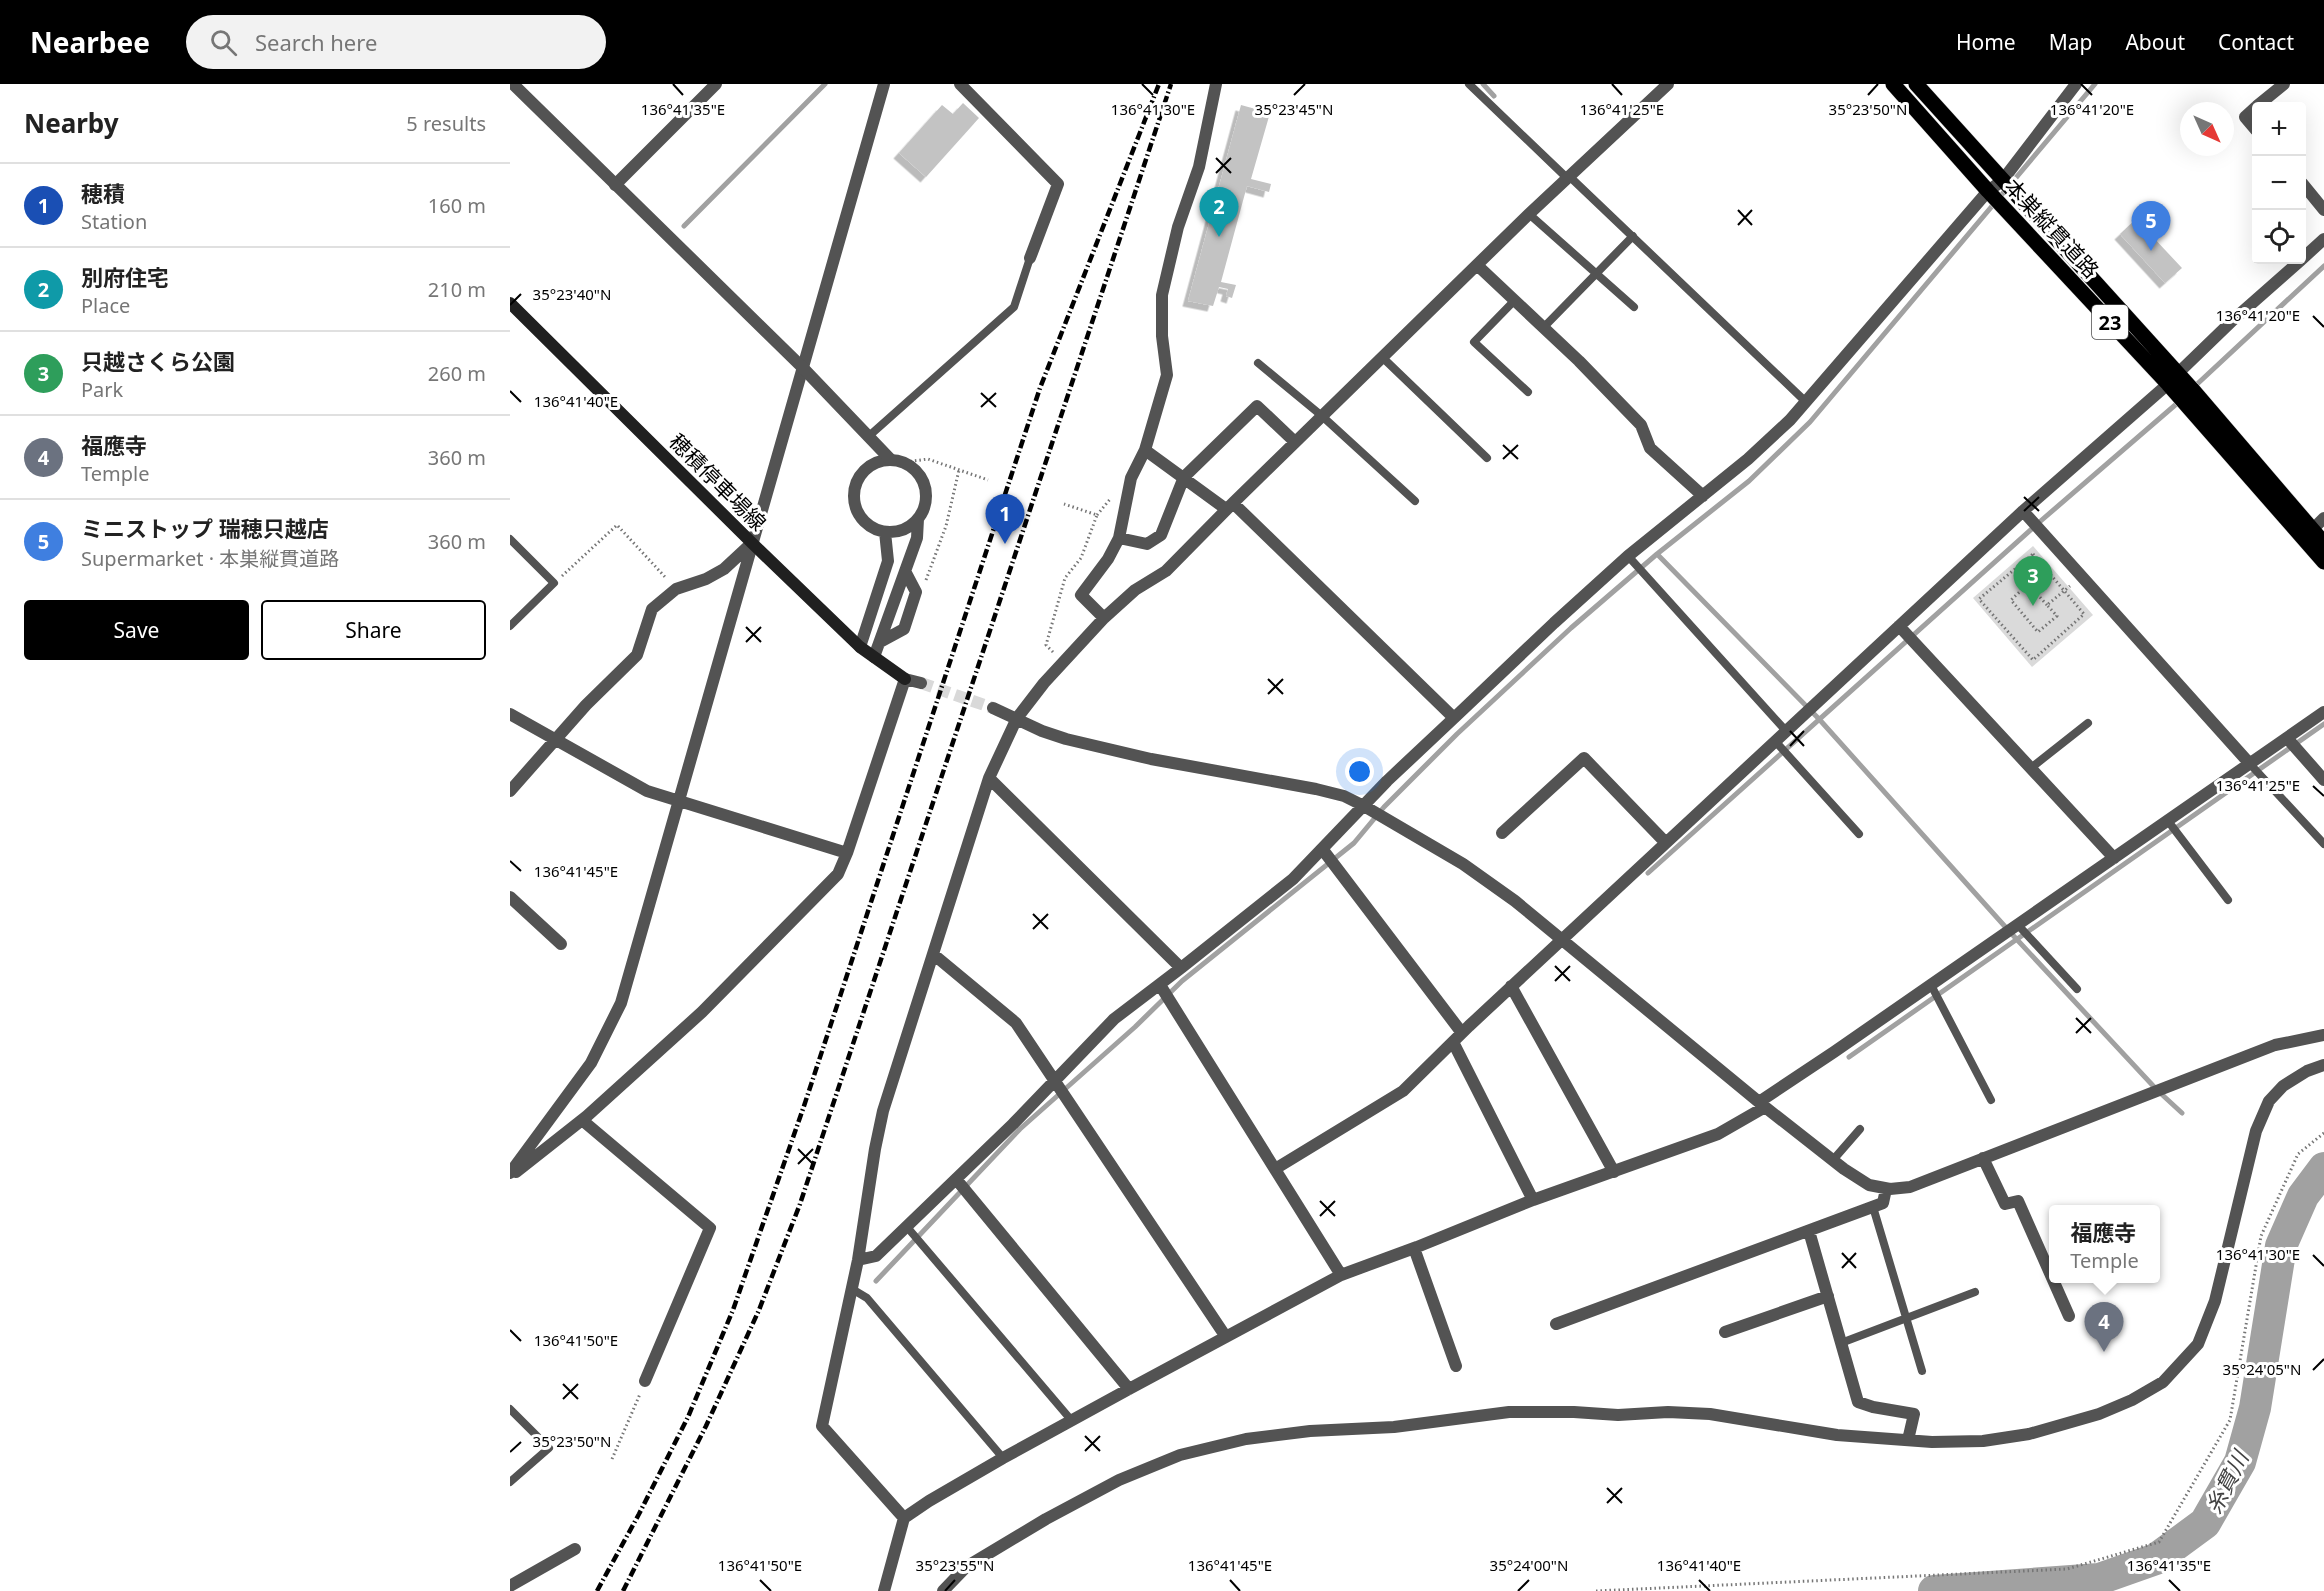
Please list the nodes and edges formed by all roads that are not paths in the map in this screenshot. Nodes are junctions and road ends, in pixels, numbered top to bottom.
1 (513, 84) edge
2 (716, 84) edge
3 (884, 84) edge
4 (960, 84) edge
5 (1215, 84) edge
6 (1469, 84) edge
7 (1668, 84) edge
8 (1893, 84) edge
9 (1916, 84) edge
10 (2076, 84) edge
11 (2284, 84) edge
12 (2263, 102) edge
13 (2252, 111) edge
14 (2252, 125) edge
15 (1568, 177) junction
16 (2002, 181) junction
17 (615, 185) junction
18 (2306, 189) edge
19 (1988, 191) junction
20 (2324, 210) edge
21 (1529, 214) junction
22 (1633, 237) junction
23 (2324, 239) edge
24 (2306, 255) edge
25 (1030, 258) joint
26 (2296, 264) edge
27 (1477, 265) junction
28 (1597, 273) junction
29 (1514, 301) junction
30 (510, 303) edge
31 (1634, 307) dead end
32 (1544, 328) junction
33 (1382, 357) junction
34 (1258, 363) dead end
35 (803, 368) junction
36 (2173, 378) junction
37 (1528, 392) dead end
38 (1806, 402) junction
39 (1322, 416) junction
40 (868, 436) junction
41 (1295, 442) junction
42 (1144, 450) junction
43 (1487, 458) dead end
44 (891, 460) junction
45 (1184, 477) junction
46 (1703, 496) junction
47 (1415, 501) dead end
48 (1229, 506) junction
49 (2023, 511) junction
50 (2324, 518) edge
51 (918, 519) junction
52 (885, 532) junction
53 (2308, 534) junction
54 (1119, 538) junction
55 (510, 539) edge
56 (752, 543) junction
57 (2324, 543) edge
58 (1628, 556) junction
59 (2324, 562) edge
60 (905, 571) junction
61 (1104, 618) junction
62 (510, 626) edge
63 (1899, 626) junction
64 (880, 642) junction
65 (860, 646) junction
66 (874, 657) junction
67 (905, 679) junction
68 (921, 683) tunnel mouth
69 (993, 708) tunnel mouth
70 (2324, 712) edge
71 (510, 714) edge
72 (1017, 718) junction
73 (1454, 718) junction
74 (2088, 723) dead end
75 (1786, 731) junction
76 (2287, 738) junction
77 (555, 739) junction
78 (1775, 741) junction
79 (2250, 764) junction
80 (2031, 768) junction
81 (989, 778) junction
82 (2324, 780) edge
83 (510, 791) edge
84 (679, 801) junction
85 (1364, 806) junction
86 (2168, 821) junction
87 (1502, 832) dead end
88 (1859, 834) dead end
89 (1666, 843) junction
90 (2324, 844) edge
91 (1323, 850) junction
92 (848, 853) junction
93 (2114, 858) junction
94 (510, 897) edge
95 (2228, 900) dead end
96 (2018, 925) junction
97 (1562, 940) junction
98 (561, 944) dead end
99 (933, 954) junction
100 (1181, 968) junction
101 (1160, 985) junction
102 (1930, 985) junction
103 (1511, 986) junction
104 (2077, 989) dead end
105 (2324, 1035) edge
106 (1457, 1037) junction
107 (2324, 1065) edge
108 (1054, 1082) junction
109 (1991, 1100) dead end
110 (1762, 1104) junction
111 (582, 1120) junction
112 (1860, 1129) dead end
113 (1983, 1158) junction
114 (1833, 1160) junction
115 (1275, 1169) junction
116 (1614, 1172) junction
117 (510, 1175) edge
118 (956, 1179) junction
119 (1886, 1189) junction
120 (1533, 1200) junction
121 (1873, 1208) junction
122 (907, 1227) junction
123 (1809, 1231) junction
124 (1414, 1248) junction
125 (858, 1260) junction
126 (2049, 1271) edge
127 (1341, 1275) junction
128 (2054, 1283) edge
129 (852, 1289) junction
130 (1975, 1292) dead end
131 (1828, 1296) junction
132 (2069, 1316) dead end
133 (1906, 1318) junction
134 (1556, 1324) dead end
135 (1725, 1332) dead end
136 (1226, 1337) junction
137 (1841, 1343) junction
138 (1456, 1366) dead end
139 (1922, 1371) dead end
140 (645, 1381) road end
141 (1129, 1389) junction
142 (510, 1409) edge
143 (1072, 1421) junction
144 (1908, 1440) junction
145 (1003, 1458) junction
146 (510, 1482) edge
147 (904, 1518) junction
148 (575, 1549) dead end
149 (510, 1586) edge
150 (884, 1591) edge
151 (943, 1591) edge

1 - 17 street
2 - 17 street
3 - 35 street
4 - 25 street
5 - 42 street
6 - 15 lane
7 - 15 street
8 - 19 main road, 本巣縦貫道路 / 23
9 - 16 main road, 本巣縦貫道路 / 23
10 - 16 street
11 - 12 street
13 - 14 street
15 - 21 street
15 - 22 lane
16 - 19 street
16 - 36 main road, 本巣縦貫道路 / 23
17 - 35 street
18 - 20 street
19 - 36 main road, 本巣縦貫道路 / 23
19 - 38 street
21 - 27 street
21 - 28 lane
22 - 28 lane
22 - 38 lane
23 - 24 street
25 - 40 lane
26 - 36 street
27 - 29 street
27 - 33 street
28 - 31 lane
28 - 32 lane
29 - 32 street
29 - 37 lane
30 - 56 main road, 穂積停車場線
32 - 46 street
33 - 39 street
33 - 43 lane
34 - 39 lane
35 - 40 street
35 - 56 street
36 - 49 street
36 - 53 main road, 本巣縦貫道路 / 23
38 - 46 street
39 - 41 street
39 - 47 lane
40 - 44 street
41 - 45 street
41 - 48 street
42 - 45 street
42 - 54 street
44 - 51 street
44 - 52 street
45 - 48 street
45 - 54 street
46 - 58 street
48 - 61 street
48 - 73 street
49 - 63 street
49 - 79 street
50 - 53 street
51 - 52 street
51 - 60 street
52 - 65 street
53 - 57 main road, 本巣縦貫道路 / 23
53 - 59 main road, 本巣縦貫道路 / 23
54 - 61 street
55 - 62 lane
56 - 65 main road, 穂積停車場線
56 - 77 street
56 - 84 street
58 - 73 street
58 - 75 lane
60 - 64 street
60 - 64 street
61 - 72 street
63 - 75 street
63 - 80 street
64 - 66 street
65 - 66 main road, 穂積停車場線
66 - 67 main road, 穂積停車場線
67 - 68 street
67 - 92 street
69 - 72 street
70 - 76 street
71 - 77 street
72 - 81 street
72 - 85 street
73 - 85 street
74 - 80 lane
75 - 78 street
76 - 79 street
76 - 82 street
77 - 83 street
77 - 84 street
78 - 88 lane
78 - 89 street
79 - 86 street
79 - 90 lane
80 - 93 street
81 - 99 street
81 - 100 street
84 - 92 street
84 - 117 street
85 - 91 street
85 - 97 street
86 - 93 street
86 - 95 lane
87 - 89 street
89 - 97 street
91 - 100 street
91 - 106 street
92 - 111 street
93 - 96 street
94 - 98 street
96 - 102 street
96 - 104 lane
97 - 103 street
97 - 110 street
99 - 108 street
99 - 125 street
100 - 101 street
101 - 108 street
101 - 115 street
102 - 109 lane
102 - 110 street
103 - 106 street
103 - 116 street
105 - 113 street
106 - 115 street
106 - 120 street
107 - 144 street
108 - 118 street
108 - 136 street
110 - 114 street
110 - 116 street
111 - 117 street
111 - 140 street
112 - 114 lane
113 - 119 street
113 - 126 street
114 - 119 street
115 - 127 street
116 - 120 street
118 - 122 street
118 - 141 street
119 - 121 street
120 - 124 street
121 - 123 street
121 - 133 lane
122 - 125 street
122 - 143 lane
123 - 131 street
123 - 134 street
124 - 127 street
124 - 138 street
125 - 129 street
127 - 136 street
128 - 132 street
129 - 145 lane
129 - 147 street
130 - 133 lane
131 - 135 street
131 - 137 street
133 - 137 lane
133 - 139 lane
136 - 141 street
137 - 144 street
141 - 143 street
142 - 146 lane
143 - 145 street
144 - 151 street
145 - 147 street
147 - 150 street
148 - 149 street

